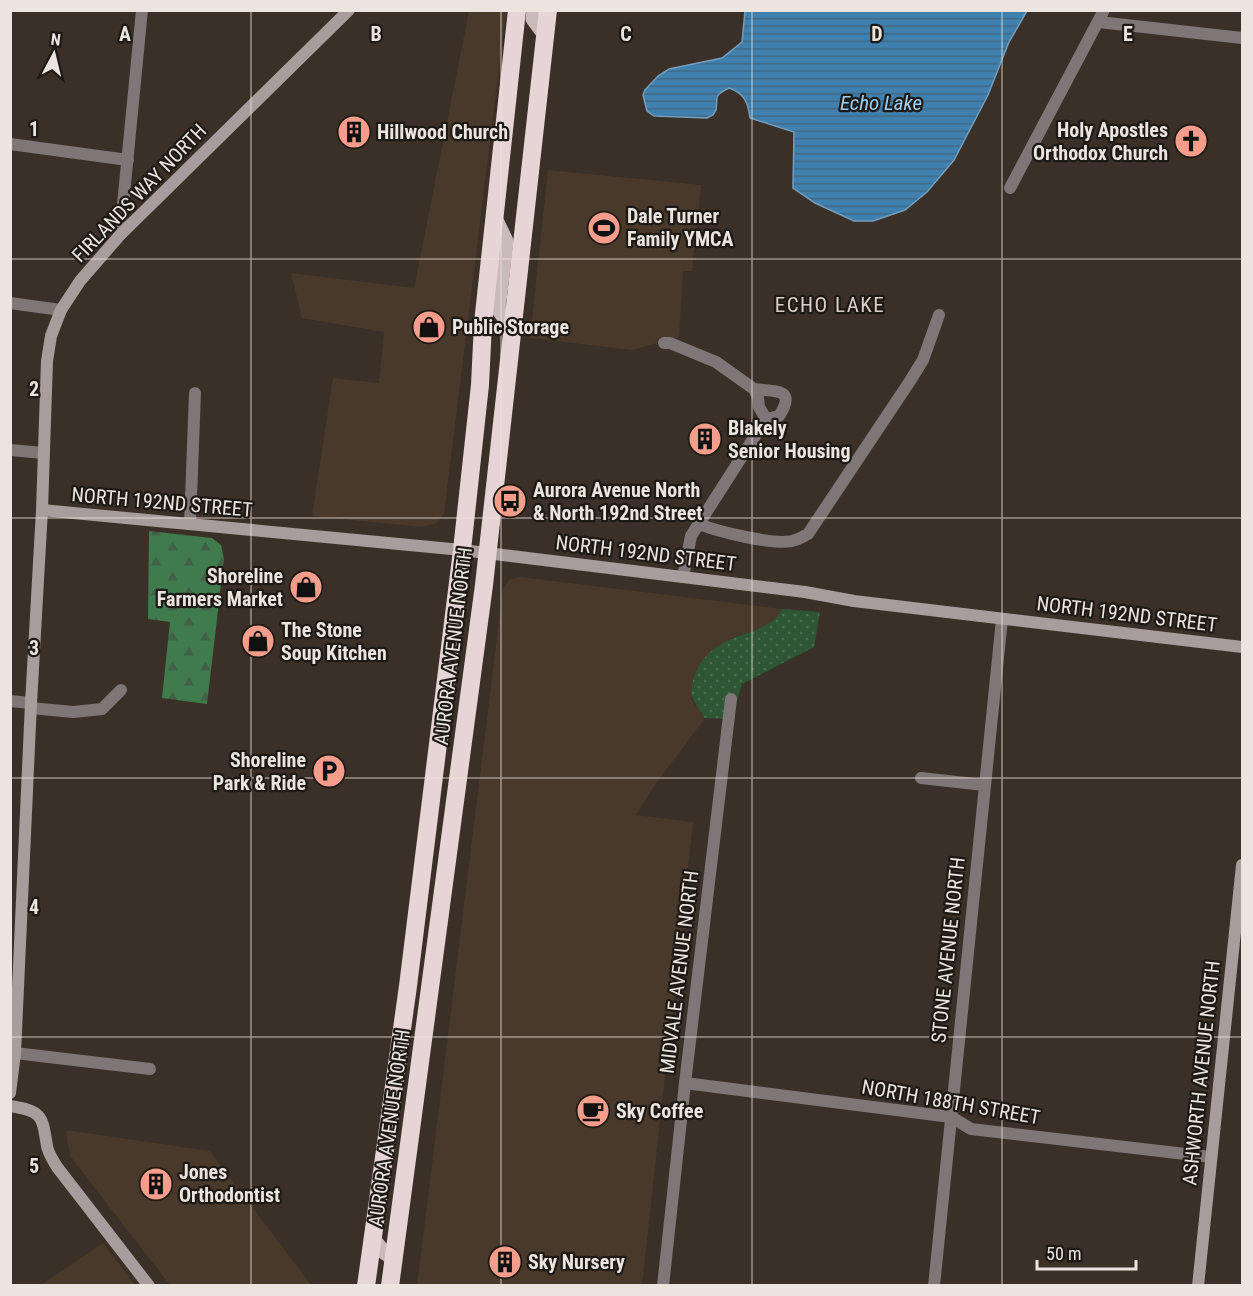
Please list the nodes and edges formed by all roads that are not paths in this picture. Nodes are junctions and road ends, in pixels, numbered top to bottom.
1 (142, 10) edge
2 (349, 10) edge
3 (517, 10) edge
4 (534, 10) edge
5 (548, 10) edge
6 (1101, 16) edge
7 (545, 35) junction
8 (1242, 38) edge
9 (10, 144) edge
10 (128, 160) junction
11 (1010, 188) dead end
12 (495, 218) junction
13 (120, 235) junction
14 (10, 303) edge
15 (61, 310) junction
16 (939, 315) dead end
17 (513, 330) junction
18 (664, 343) dead end
19 (754, 389) junction
20 (195, 393) dead end
21 (766, 419) junction
22 (10, 450) edge
23 (44, 453) junction
24 (42, 510) junction
25 (190, 524) junction
26 (699, 524) junction
27 (462, 550) junction
28 (488, 553) junction
29 (683, 577) junction
30 (1002, 619) junction
31 (1242, 647) edge
32 (121, 690) dead end
33 (731, 699) dead end
34 (10, 700) edge
35 (31, 706) junction
36 (921, 778) dead end
37 (984, 785) junction
38 (1242, 865) edge
39 (413, 947) junction
40 (433, 970) junction
41 (408, 986) junction
42 (427, 1014) junction
43 (15, 1053) junction
44 (150, 1069) dead end
45 (685, 1083) junction
46 (10, 1093) edge
47 (10, 1106) edge
48 (951, 1117) junction
49 (1211, 1157) junction
50 (373, 1239) junction
51 (394, 1259) junction
52 (148, 1286) edge
53 (366, 1286) edge
54 (390, 1286) edge
55 (663, 1286) edge
56 (934, 1286) edge
57 (1198, 1286) edge

1 - 10 street
2 - 13 street, FIRLANDS WAY NORTH
3 - 12 highway, AURORA AVENUE NORTH
4 - 7 main road
5 - 7 highway, AURORA AVENUE NORTH
6 - 8 street
6 - 11 street
7 - 17 highway, AURORA AVENUE NORTH
9 - 10 street
10 - 13 street
12 - 17 main road
12 - 27 highway, AURORA AVENUE NORTH
13 - 15 street, FIRLANDS WAY NORTH
14 - 15 street
15 - 23 street, FIRLANDS WAY NORTH
16 - 26 street
17 - 28 highway, AURORA AVENUE NORTH
18 - 19 street
19 - 21 street
19 - 21 street
20 - 25 street
21 - 26 street
22 - 23 street
23 - 24 street, FIRLANDS WAY NORTH
24 - 25 street, NORTH 192ND STREET
24 - 35 street, FIRLANDS WAY NORTH
25 - 27 street, NORTH 192ND STREET
26 - 29 street
27 - 28 street, NORTH 192ND STREET
27 - 39 highway, AURORA AVENUE NORTH
28 - 29 street, NORTH 192ND STREET
28 - 40 highway, AURORA AVENUE NORTH
29 - 30 street, NORTH 192ND STREET
30 - 31 street, NORTH 192ND STREET
30 - 37 street, STONE AVENUE NORTH
32 - 35 street
33 - 45 street, MIDVALE AVENUE NORTH
34 - 35 street
35 - 43 street, FIRLANDS WAY NORTH
36 - 37 street
37 - 48 street, STONE AVENUE NORTH
38 - 49 street, ASHWORTH AVENUE NORTH
39 - 40 main road
39 - 41 highway, AURORA AVENUE NORTH
40 - 42 highway, AURORA AVENUE NORTH
41 - 42 main road
41 - 50 highway, AURORA AVENUE NORTH
42 - 51 highway, AURORA AVENUE NORTH
43 - 44 street
43 - 46 street, FIRLANDS WAY NORTH
45 - 48 street, NORTH 188TH STREET
45 - 55 street, MIDVALE AVENUE NORTH
47 - 52 street
48 - 49 street, NORTH 188TH STREET
48 - 56 street, STONE AVENUE NORTH
49 - 57 street, ASHWORTH AVENUE NORTH
50 - 51 main road
50 - 53 highway, AURORA AVENUE NORTH
51 - 54 highway, AURORA AVENUE NORTH

